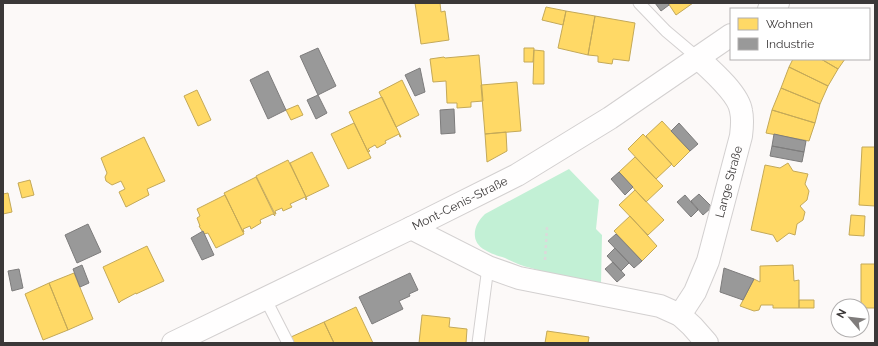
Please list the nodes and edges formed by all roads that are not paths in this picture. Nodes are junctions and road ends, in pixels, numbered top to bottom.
1 (639, 3) edge
2 (730, 36) edge
3 (698, 58) junction
4 (411, 228) junction
5 (488, 267) junction
6 (265, 298) junction
7 (680, 315) junction
8 (173, 343) edge
9 (288, 343) edge
10 (478, 343) edge
11 (707, 343) edge

1 - 3 lane
2 - 3 main road, Mont-Cenis-Straße
3 - 4 main road, Mont-Cenis-Straße
3 - 7 main road, Lange Straße
4 - 5 main road
4 - 6 main road, Mont-Cenis-Straße
5 - 7 main road
5 - 10 lane
6 - 8 main road, Mont-Cenis-Straße
6 - 9 lane
7 - 11 main road

